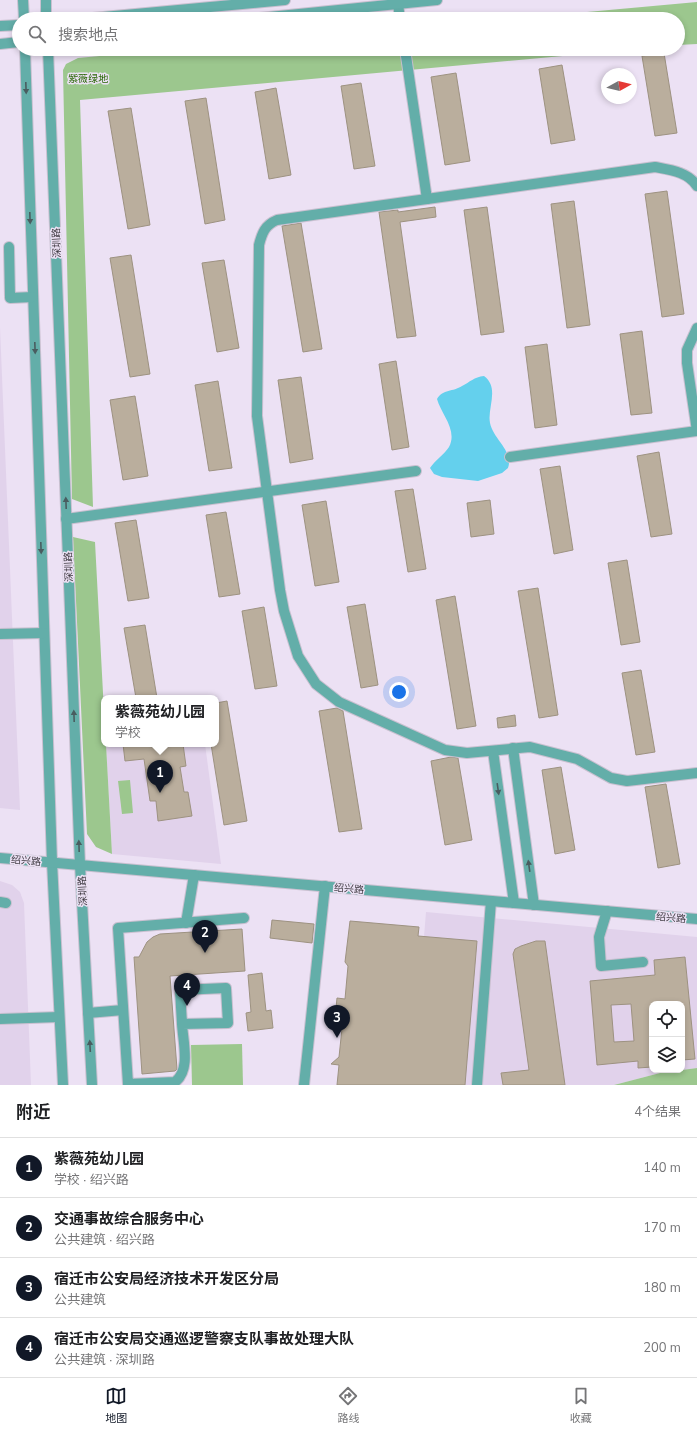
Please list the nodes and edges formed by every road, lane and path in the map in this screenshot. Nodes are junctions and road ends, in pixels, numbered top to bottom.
1 (23, 0) edge
2 (46, 0) edge
3 (285, 0) edge
4 (437, 0) edge
5 (398, 4) junction
6 (24, 12) edge
7 (46, 12) edge
8 (157, 12) edge
9 (319, 12) edge
10 (399, 12) edge
11 (12, 25) edge
12 (0, 26) edge
13 (12, 43) edge
14 (0, 44) edge
15 (25, 56) edge
16 (48, 56) edge
17 (406, 56) edge
18 (696, 180) edge
19 (427, 199) junction
20 (9, 247) dead end
21 (33, 297) junction
22 (697, 328) edge
23 (697, 431) edge
24 (510, 457) dead end
25 (416, 471) dead end
26 (267, 491) junction
27 (66, 519) junction
28 (44, 632) junction
29 (0, 634) edge
30 (513, 748) junction
31 (493, 751) junction
32 (697, 773) edge
33 (0, 858) edge
34 (52, 862) junction
35 (80, 865) junction
36 (194, 875) junction
37 (325, 886) junction
38 (491, 901) junction
39 (514, 903) junction
40 (534, 905) junction
41 (607, 911) junction
42 (244, 918) dead end
43 (697, 919) edge
44 (186, 923) junction
45 (643, 962) dead end
46 (123, 1010) junction
47 (88, 1013) junction
48 (59, 1018) junction
49 (0, 1019) edge
50 (182, 1024) junction
51 (63, 1085) edge
52 (92, 1085) edge
53 (304, 1085) edge
54 (477, 1085) edge

1 - 6 street
2 - 7 street
3 - 8 street
4 - 5 street
5 - 9 street
5 - 10 street
11 - 12 street
13 - 14 street
15 -> 21 street
27 -> 16 street, 深圳路
17 - 19 street
18 - 19 street
19 - 26 street
20 - 21 street
21 -> 28 street
22 - 23 street
23 - 24 street
25 - 26 street
26 - 27 street
26 - 31 street
35 -> 27 street, 深圳路
28 - 29 street
28 - 34 street
30 - 31 street
30 - 32 street
40 -> 30 street
31 -> 39 street
33 - 34 street, 绍兴路
34 - 35 street, 绍兴路
34 - 48 street
35 - 36 street, 绍兴路
35 - 47 street, 深圳路
36 - 37 street, 绍兴路
36 - 44 street
37 - 38 street, 绍兴路
37 - 53 street
38 - 39 street, 绍兴路
38 - 54 street
39 - 40 street, 绍兴路
40 - 41 street, 绍兴路
41 - 43 street, 绍兴路
41 - 45 street
42 - 44 street
44 - 46 street
46 - 47 street
46 - 50 street
52 -> 47 street, 深圳路
48 - 49 street
48 - 51 street
50 - 50 street

